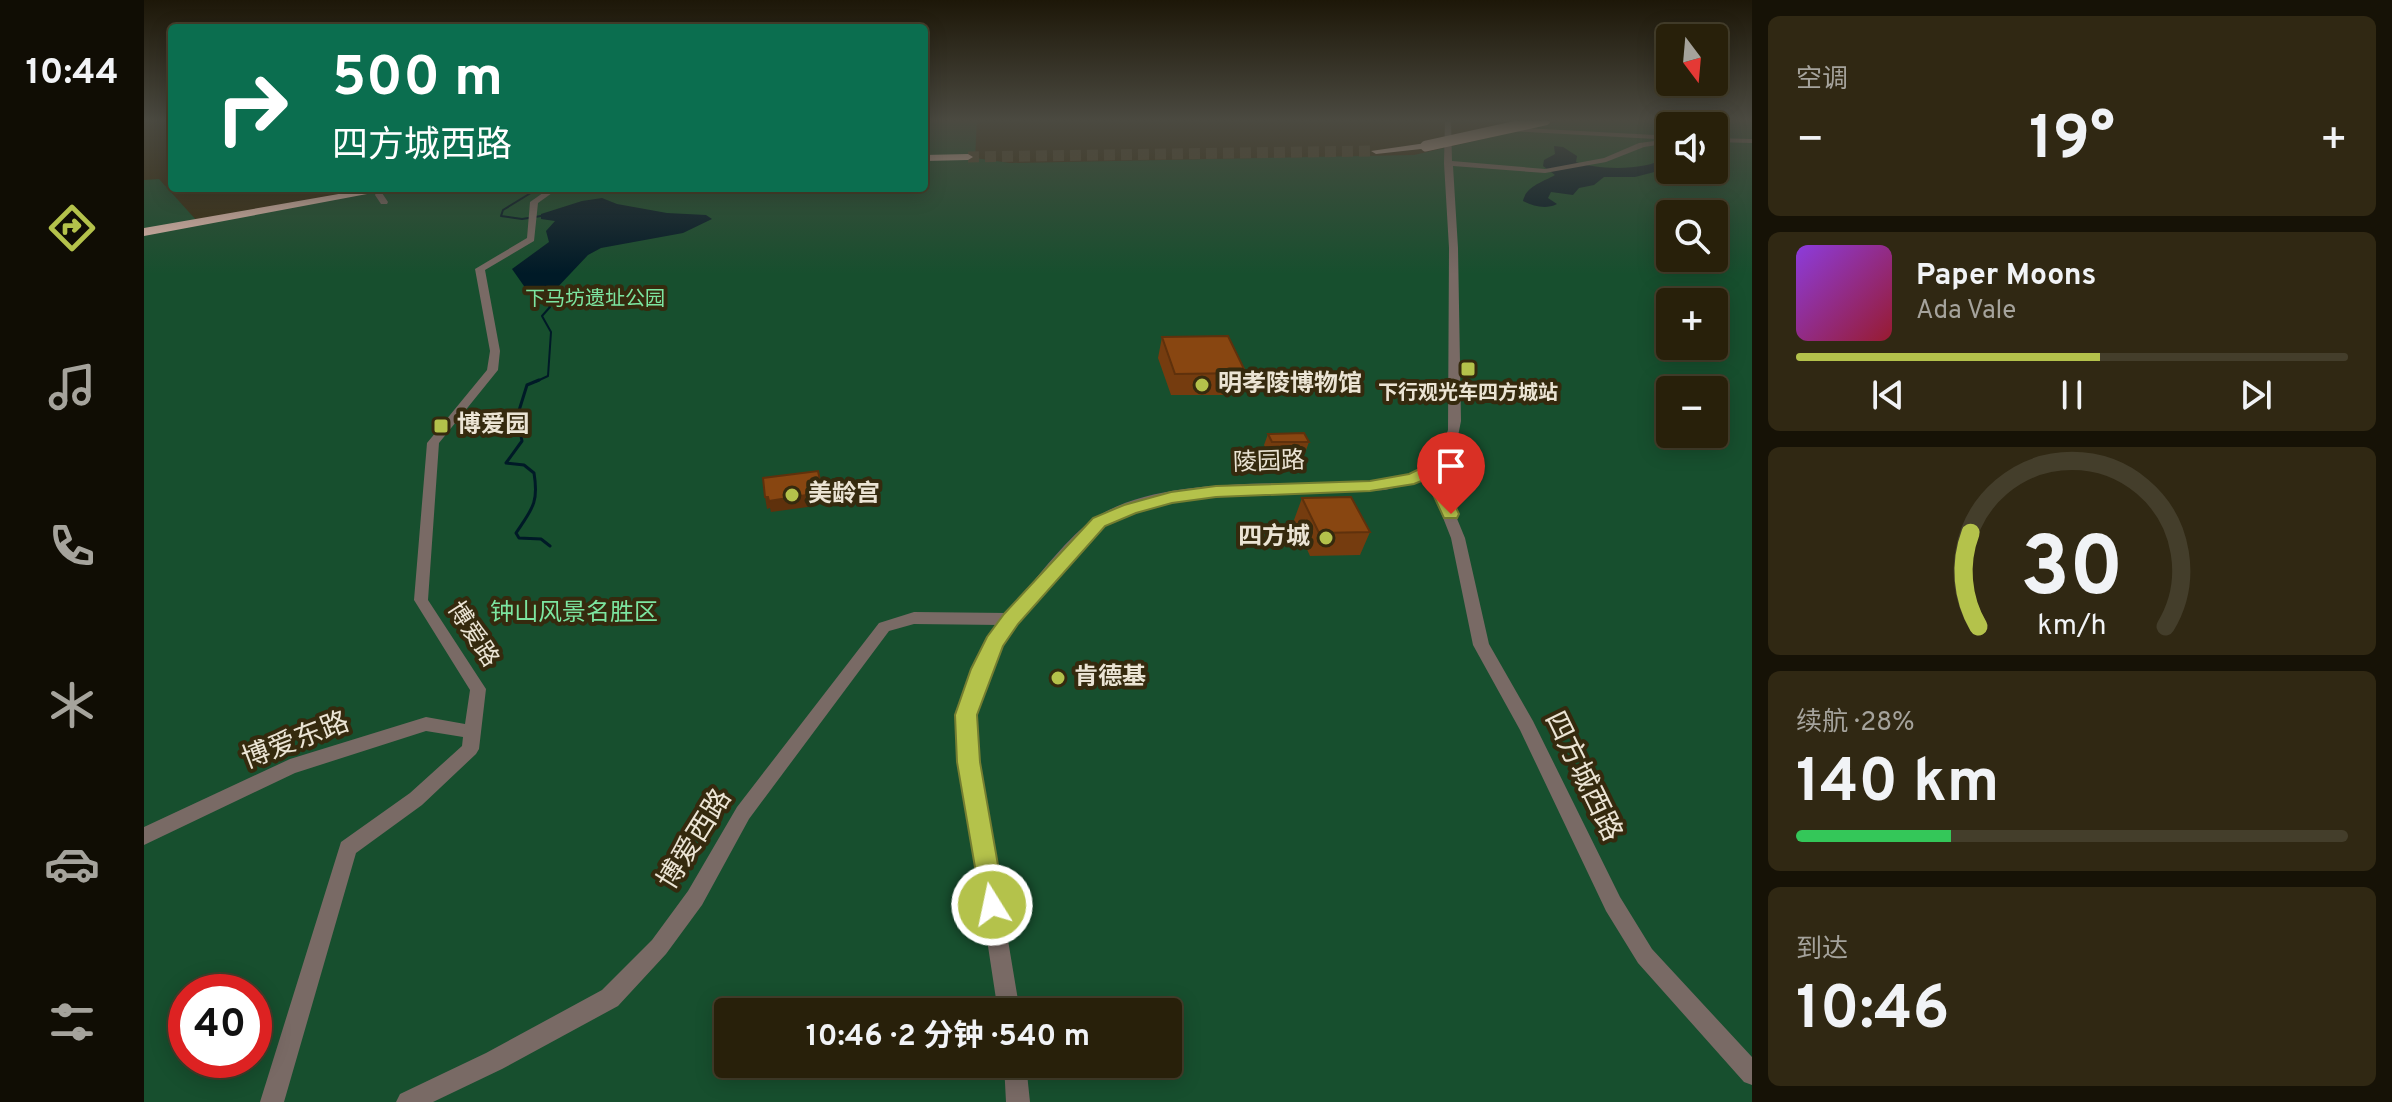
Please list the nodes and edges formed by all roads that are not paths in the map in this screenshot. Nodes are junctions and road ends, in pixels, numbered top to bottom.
1 (1448, 171) edge
2 (369, 192) edge
3 (549, 192) edge
4 (378, 195) edge
5 (144, 230) edge
6 (1430, 469) junction
7 (1011, 619) junction
8 (473, 732) junction
9 (144, 836) edge
10 (1007, 998) edge
11 (1752, 1074) edge
12 (1016, 1078) edge
13 (272, 1102) edge
14 (408, 1102) edge
15 (1018, 1102) edge

1 - 6 street
2 - 5 highway
3 - 8 street, 博爱路
4 - 5 highway
6 - 7 street, 陵园路
6 - 11 street, 四方城西路
7 - 10 street, 陵园路
7 - 14 street, 博爱西路
8 - 9 street, 博爱东路
8 - 13 street, 博爱路
12 - 15 street

